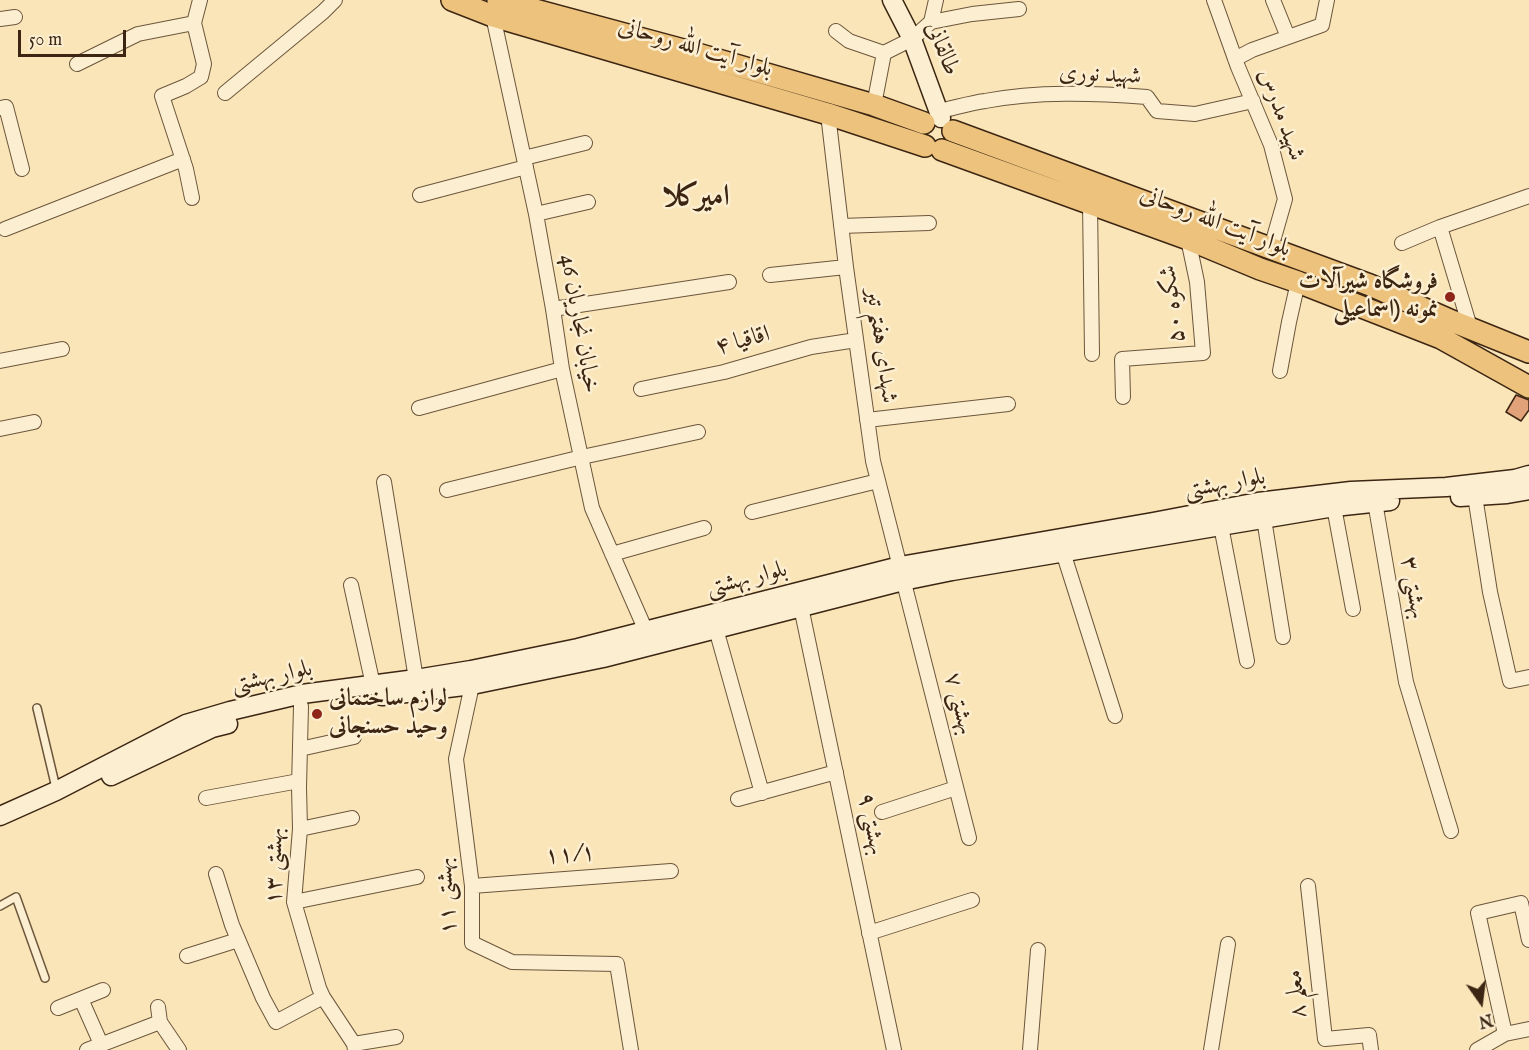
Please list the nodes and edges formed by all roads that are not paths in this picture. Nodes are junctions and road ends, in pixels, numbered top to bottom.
1 (200, 0) edge
2 (335, 0) edge
3 (452, 0) edge
4 (892, 0) edge
5 (936, 0) edge
6 (1214, 0) edge
7 (1273, 0) edge
8 (1327, 0) edge
9 (496, 8) edge
10 (1020, 9) dead end
11 (15, 17) dead end
12 (0, 19) edge
13 (931, 22) junction
14 (194, 23) junction
15 (836, 31) dead end
16 (1288, 37) junction
17 (912, 39) junction
18 (884, 53) junction
19 (1235, 59) junction
20 (77, 64) dead end
21 (225, 93) dead end
22 (1253, 102) junction
23 (874, 105) junction
24 (0, 108) edge
25 (828, 114) junction
26 (939, 121) junction
27 (585, 143) dead end
28 (933, 148) junction
29 (183, 159) junction
30 (525, 162) junction
31 (22, 169) dead end
32 (420, 195) dead end
33 (1529, 196) edge
34 (192, 198) dead end
35 (588, 202) dead end
36 (1090, 204) junction
37 (536, 214) junction
38 (929, 224) dead end
39 (841, 226) junction
40 (1440, 227) junction
41 (5, 229) dead end
42 (1188, 239) junction
43 (1402, 243) dead end
44 (1271, 248) junction
45 (846, 267) junction
46 (770, 275) dead end
47 (729, 282) dead end
48 (1298, 282) junction
49 (553, 309) junction
50 (1470, 327) junction
51 (856, 340) junction
52 (62, 349) dead end
53 (1529, 352) edge
54 (1092, 354) dead end
55 (0, 361) edge
56 (562, 369) junction
57 (1280, 371) dead end
58 (1529, 387) edge
59 (641, 389) dead end
60 (1123, 397) dead end
61 (1008, 404) dead end
62 (419, 408) dead end
63 (867, 420) junction
64 (34, 422) dead end
65 (0, 429) edge
66 (698, 432) dead end
67 (582, 457) junction
68 (1529, 475) edge
69 (878, 481) junction
70 (384, 482) dead end
71 (447, 489) dead end
72 (1529, 490) edge
73 (1415, 494) junction
74 (1475, 496) junction
75 (1375, 502) junction
76 (1334, 507) junction
77 (752, 512) dead end
78 (1264, 519) junction
79 (1221, 526) junction
80 (704, 528) dead end
81 (1122, 535) junction
82 (1063, 552) junction
83 (612, 554) junction
84 (902, 573) junction
85 (351, 585) dead end
86 (801, 607) junction
87 (1353, 609) dead end
88 (716, 629) junction
89 (1284, 637) dead end
90 (648, 638) junction
91 (1247, 661) dead end
92 (1529, 677) edge
93 (416, 679) junction
94 (373, 685) junction
95 (472, 685) junction
96 (301, 706) junction
97 (37, 708) dead end
98 (1115, 716) dead end
99 (354, 737) dead end
100 (300, 749) junction
101 (836, 772) junction
102 (299, 781) junction
103 (956, 788) junction
104 (56, 791) junction
105 (762, 793) junction
106 (206, 798) dead end
107 (738, 800) dead end
108 (882, 812) dead end
109 (0, 816) edge
110 (352, 818) dead end
111 (0, 827) edge
112 (300, 829) junction
113 (1450, 831) dead end
114 (969, 838) dead end
115 (671, 872) dead end
116 (216, 874) dead end
117 (417, 877) dead end
118 (472, 886) junction
119 (1308, 886) dead end
120 (972, 900) dead end
121 (294, 902) junction
122 (0, 906) edge
123 (869, 933) junction
124 (238, 940) junction
125 (1529, 940) edge
126 (1228, 944) dead end
127 (1038, 950) dead end
128 (187, 956) dead end
129 (45, 978) dead end
130 (103, 990) dead end
131 (323, 998) junction
132 (81, 999) junction
133 (158, 1007) dead end
134 (58, 1008) dead end
135 (160, 1022) junction
136 (1529, 1029) edge
137 (1504, 1034) junction
138 (396, 1037) dead end
139 (101, 1044) junction
140 (354, 1047) edge
141 (87, 1050) edge
142 (179, 1050) edge
143 (630, 1050) edge
144 (894, 1050) edge
145 (1030, 1050) edge
146 (1211, 1050) edge
147 (1371, 1050) edge
148 (1477, 1050) edge

1 - 14 street
2 - 21 street
3 - 9 main road, بلوار آیت الله روحانی
4 - 17 main road, طالقانی
5 - 13 street
6 - 19 street, شهید مدرس
7 - 16 street
8 - 16 street
9 - 23 main road, بلوار آیت الله روحانی
9 - 25 main road, بلوار آیت الله روحانی
9 - 30 street, خیابان نجاریان 46
10 - 13 street
11 - 12 street
13 - 17 street
14 - 20 street
14 - 29 street
15 - 18 street
16 - 19 street
17 - 18 street
17 - 26 main road, طالقانی
18 - 23 street
19 - 22 street, شهید مدرس
22 - 26 street, شهید نوری
22 - 44 street, شهید مدرس
23 - 26 main road, بلوار آیت الله روحانی
24 - 31 street
25 - 28 main road, بلوار آیت الله روحانی
25 - 39 street, شهدای هفتم تیر
26 - 28 main road
26 - 28 main road
26 - 44 main road, بلوار آیت الله روحانی
27 - 30 street
28 - 36 main road, بلوار آیت الله روحانی
29 - 34 street
29 - 41 street
30 - 32 street
30 - 37 street, خیابان نجاریان 46
33 - 40 street
35 - 37 street
36 - 42 main road, بلوار آیت الله روحانی
36 - 54 street
37 - 49 street, خیابان نجاریان 46
38 - 39 street
39 - 45 street, شهدای هفتم تیر
40 - 43 street
40 - 50 street
42 - 48 main road, بلوار آیت الله روحانی
42 - 60 street, شکوه ۵۰
44 - 50 main road, بلوار آیت الله روحانی
45 - 46 street
45 - 51 street, شهدای هفتم تیر
47 - 49 street
48 - 57 street
48 - 58 main road, بلوار آیت الله روحانی
49 - 56 street, خیابان نجاریان 46
50 - 53 main road, بلوار آیت الله روحانی
51 - 59 street, اقاقیا ۴
51 - 63 street, شهدای هفتم تیر
52 - 55 street
56 - 62 street
56 - 67 street, خیابان نجاریان 46
61 - 63 street
63 - 69 street, شهدای هفتم تیر
64 - 65 street
66 - 67 street
67 - 71 street
67 - 83 street, خیابان نجاریان 46
68 - 73 main road, بلوار بهشتی
69 - 77 street
69 - 84 street, شهدای هفتم تیر
70 - 93 street
72 - 74 main road, بلوار بهشتی
73 - 74 main road, بلوار بهشتی
73 - 75 main road, بلوار بهشتی
73 - 81 main road, بلوار بهشتی
74 - 92 street
75 - 76 main road, بلوار بهشتی
75 - 113 street, بهشتی ۳
76 - 78 main road, بلوار بهشتی
76 - 87 street
78 - 79 main road, بلوار بهشتی
78 - 89 street
79 - 81 main road, بلوار بهشتی
79 - 91 street
80 - 83 street
81 - 82 main road, بلوار بهشتی
81 - 84 main road, بلوار بهشتی
82 - 84 main road, بلوار بهشتی
82 - 98 street
83 - 90 street, خیابان نجاریان 46
84 - 86 main road, بلوار بهشتی
84 - 90 main road, بلوار بهشتی
84 - 103 street, بهشتی ۷
85 - 94 street
86 - 88 main road, بلوار بهشتی
86 - 101 street, بهشتی ۹
88 - 90 main road, بلوار بهشتی
88 - 105 street
90 - 93 main road, بلوار بهشتی
90 - 95 main road, بلوار بهشتی
93 - 94 main road, بلوار بهشتی
94 - 104 main road, بلوار بهشتی
95 - 96 main road, بلوار بهشتی
95 - 118 street, بهشتی ۱۱
96 - 100 street, بهشتی ۱۳
96 - 111 main road, بلوار بهشتی
97 - 104 lane
99 - 100 street
100 - 102 street, بهشتی ۱۳
101 - 105 street
101 - 123 street, بهشتی ۹
102 - 106 street
102 - 112 street, بهشتی ۱۳
103 - 108 street
103 - 114 street, بهشتی ۷
104 - 109 main road, بلوار بهشتی
105 - 107 street
110 - 112 street
112 - 121 street, بهشتی ۱۳
115 - 118 street, ۱۱/۱
116 - 124 street
117 - 121 street
118 - 143 street, بهشتی ۱۱
119 - 147 street, معلم ۸
120 - 123 street
121 - 131 street, بهشتی ۱۳
122 - 129 lane
123 - 144 street, بهشتی ۹
124 - 128 street
124 - 131 street
125 - 137 street
126 - 146 street
127 - 145 street
130 - 132 street
131 - 140 street, بهشتی ۱۳
132 - 134 street
132 - 139 street
133 - 135 street
135 - 139 street
135 - 142 street
136 - 137 street
137 - 148 street
138 - 140 street
139 - 141 street

